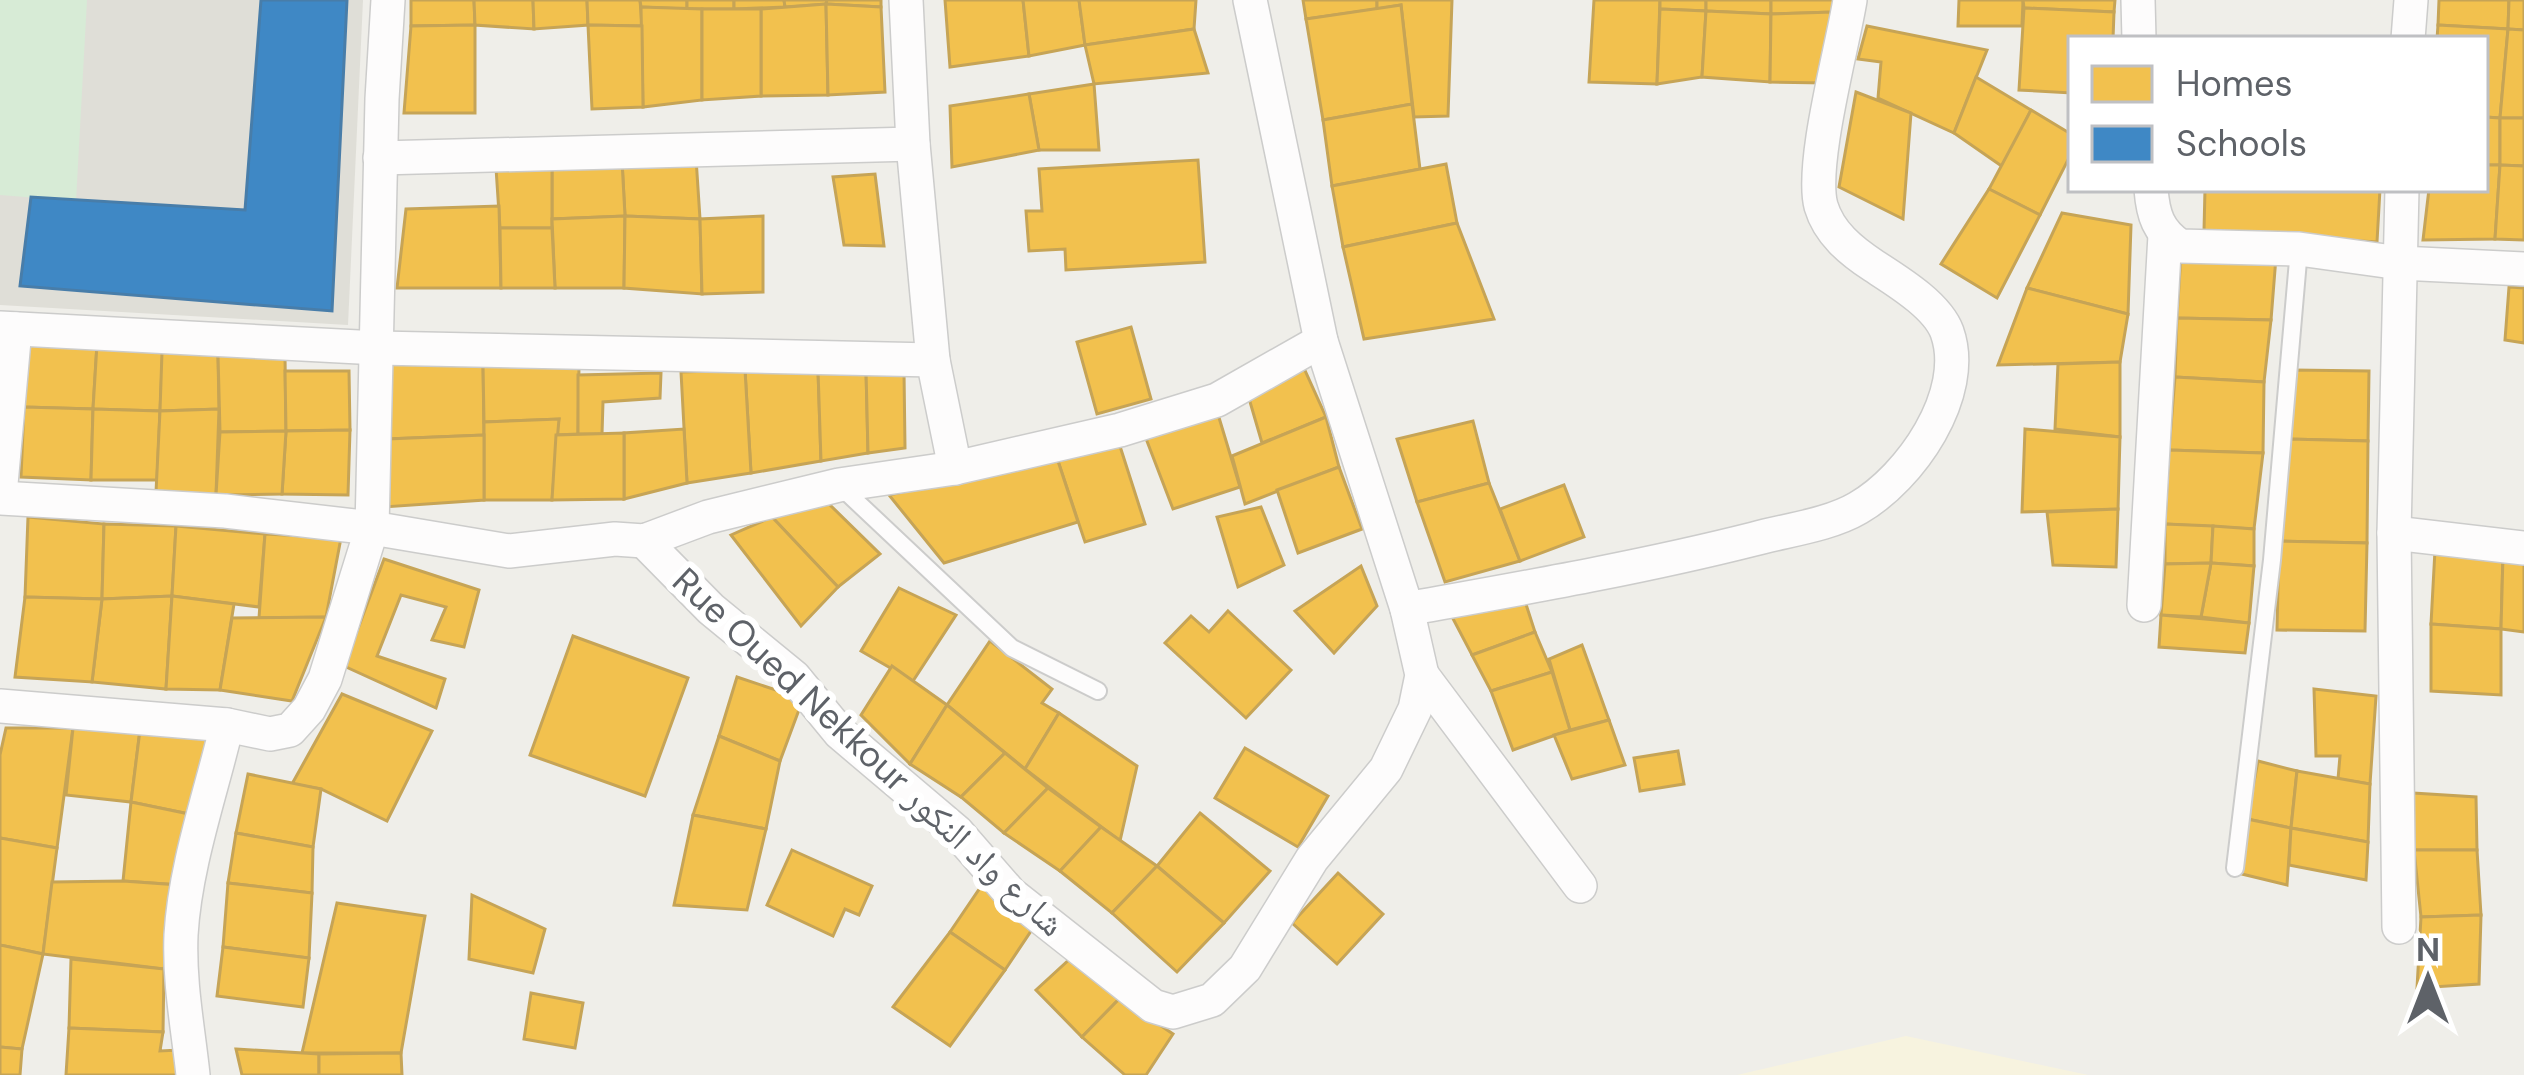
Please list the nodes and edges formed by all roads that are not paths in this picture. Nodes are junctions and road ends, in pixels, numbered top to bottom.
1 (388, 0) edge
2 (906, 0) edge
3 (1250, 0) edge
4 (1850, 0) edge
5 (2138, 0) edge
6 (2411, 0) edge
7 (2139, 36) edge
8 (2408, 36) edge
9 (913, 144) junction
10 (380, 158) junction
11 (2152, 192) edge
12 (2402, 192) edge
13 (2164, 235) junction
14 (2299, 250) junction
15 (2400, 263) junction
16 (2524, 268) edge
17 (8, 328) edge
18 (1321, 341) junction
19 (378, 348) junction
20 (933, 360) junction
21 (956, 468) junction
22 (839, 485) junction
23 (0, 496) edge
24 (372, 528) junction
25 (2394, 533) junction
26 (644, 541) junction
27 (2524, 548) edge
28 (2144, 605) dead end
29 (1407, 609) junction
30 (1422, 675) junction
31 (1098, 691) dead end
32 (0, 706) edge
33 (226, 725) junction
34 (2235, 868) dead end
35 (1580, 886) dead end
36 (2399, 927) dead end
37 (193, 1075) edge

1 - 10 street
2 - 9 street
3 - 18 street
4 - 29 street
5 - 7 street
6 - 8 street
9 - 10 street
9 - 20 street
10 - 19 street
11 - 13 street
12 - 15 street
13 - 14 street
13 - 28 street
14 - 15 street
14 - 34 lane
15 - 16 street
15 - 25 street
17 - 19 street
17 - 23 street
18 - 21 street
18 - 29 street
19 - 20 street
19 - 24 street
20 - 21 street
21 - 22 street
22 - 26 street
22 - 31 lane
23 - 24 street
24 - 26 street
24 - 33 street
25 - 27 street
25 - 36 street
26 - 30 street, Rue Oued Nekkour شارع واد النکور
29 - 30 street
30 - 35 street
32 - 33 street
33 - 37 street

